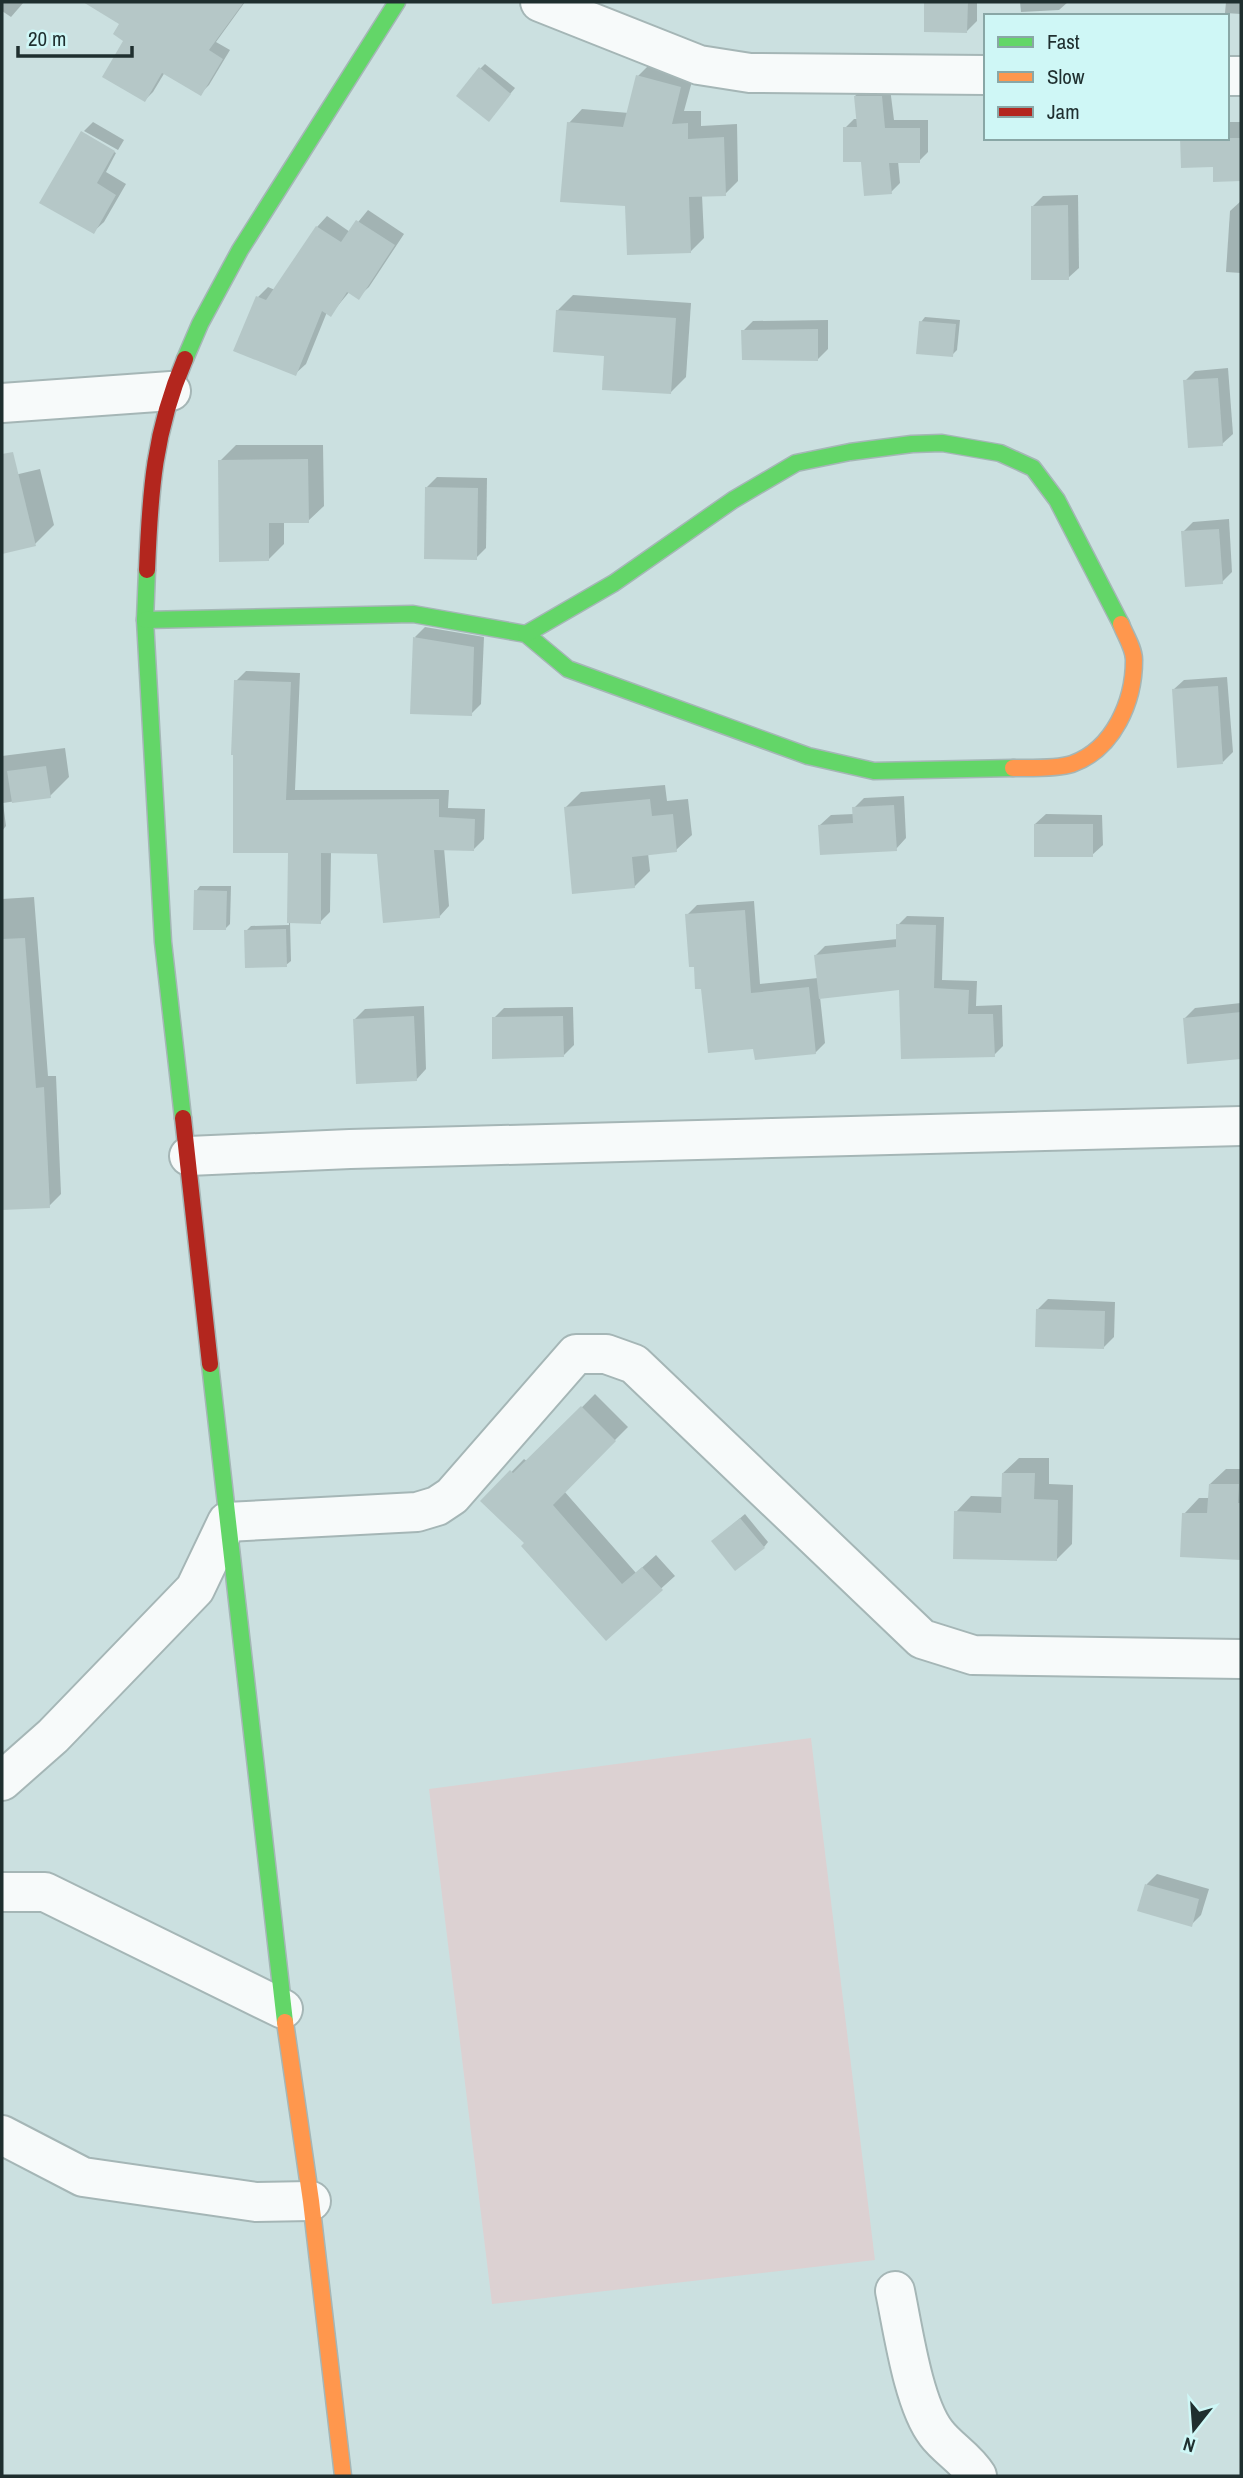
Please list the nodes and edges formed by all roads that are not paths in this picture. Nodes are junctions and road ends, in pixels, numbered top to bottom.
1 (397, 2) edge
2 (540, 2) edge
3 (984, 75) edge
4 (171, 391) junction
5 (2, 403) edge
6 (145, 620) junction
7 (526, 634) junction
8 (1241, 1126) edge
9 (189, 1156) junction
10 (227, 1522) junction
11 (1241, 1659) edge
12 (2, 1781) edge
13 (2, 1892) edge
14 (283, 2008) junction
15 (2, 2135) edge
16 (311, 2202) junction
17 (895, 2291) dead end
18 (343, 2476) edge
19 (977, 2476) edge

1 - 4 street
2 - 3 street
4 - 5 street
4 - 6 street
6 - 7 street
6 - 9 street
7 - 7 street
8 - 9 street
9 - 10 street
10 - 11 street
10 - 12 street
10 - 14 street
13 - 14 street
14 - 16 street
15 - 16 street
16 - 18 street
17 - 19 street

